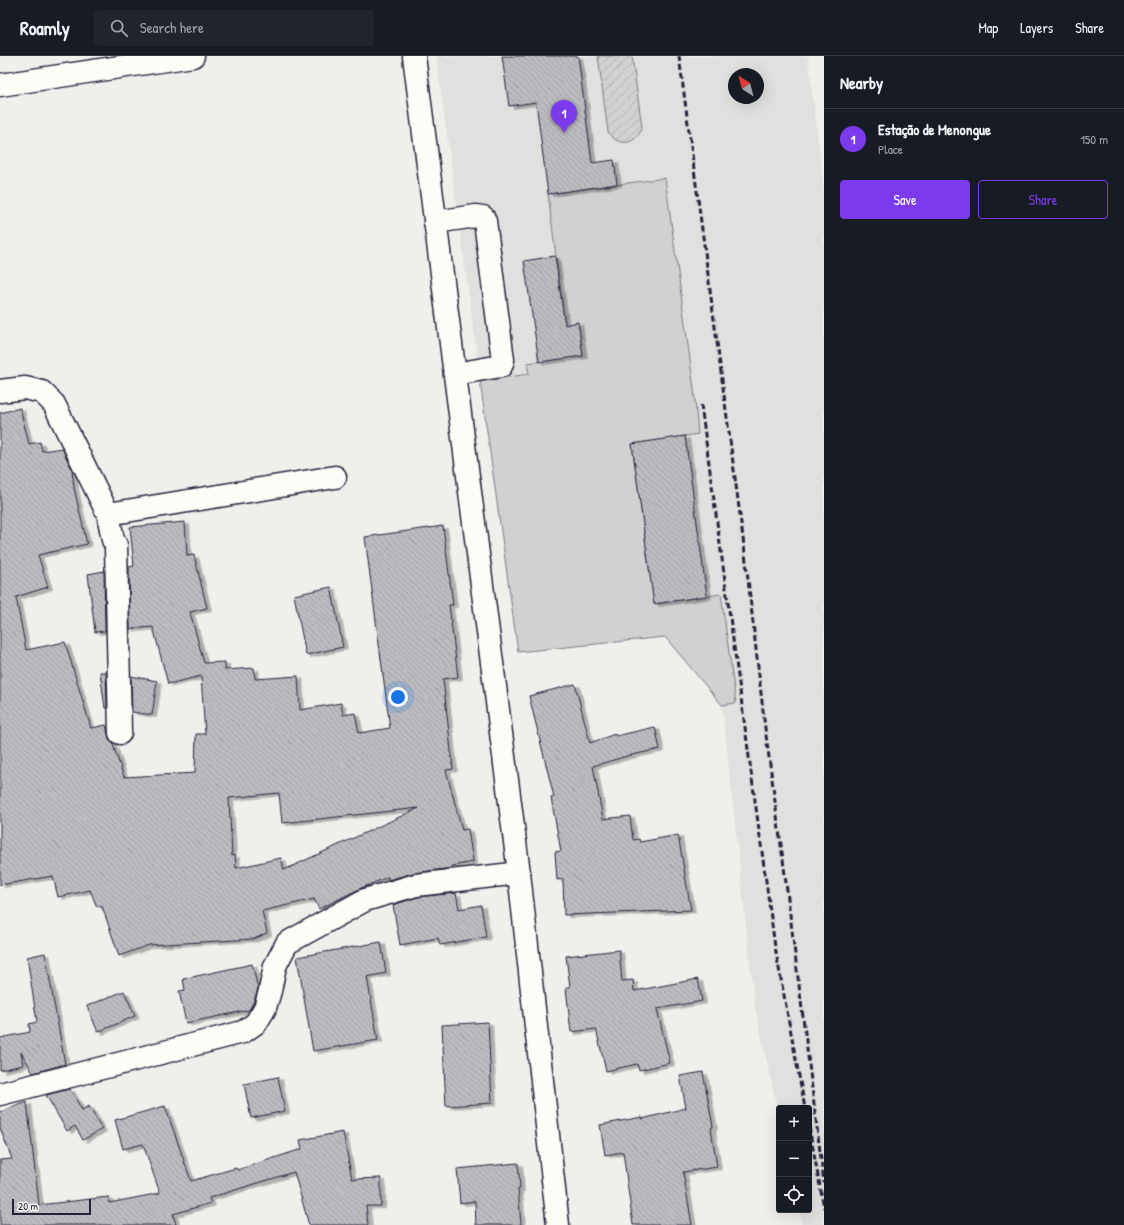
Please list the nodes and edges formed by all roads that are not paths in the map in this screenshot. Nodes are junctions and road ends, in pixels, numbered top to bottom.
1 (193, 56) edge
2 (414, 56) edge
3 (0, 85) edge
4 (435, 222) junction
5 (455, 374) junction
6 (0, 391) edge
7 (335, 477) dead end
8 (108, 514) junction
9 (120, 733) dead end
10 (519, 873) junction
11 (0, 1094) edge
12 (558, 1225) edge

1 - 3 street
2 - 4 street
4 - 5 street
4 - 5 street
5 - 10 street
6 - 8 street
7 - 8 street
8 - 9 street
10 - 11 street
10 - 12 street

